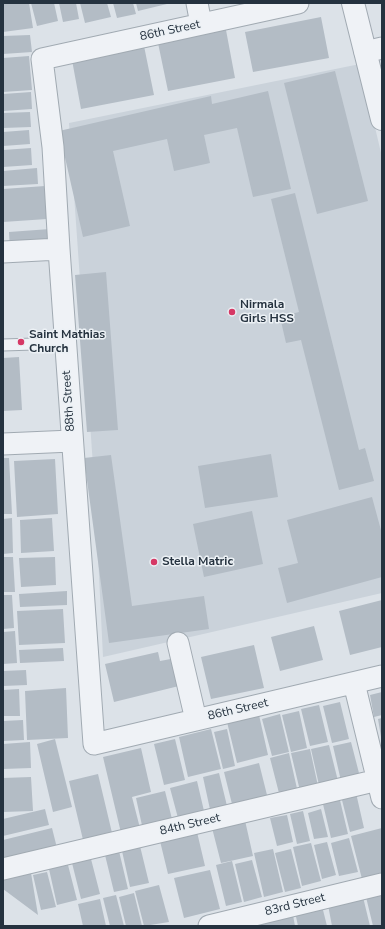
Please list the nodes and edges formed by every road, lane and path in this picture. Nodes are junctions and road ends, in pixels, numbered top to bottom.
1 (197, 3) edge
2 (298, 3) edge
3 (353, 3) edge
4 (201, 24) junction
5 (374, 50) edge
6 (42, 58) joint
7 (378, 90) edge
8 (382, 119) edge
9 (59, 250) junction
10 (3, 252) edge
11 (65, 343) junction
12 (3, 345) edge
13 (72, 441) junction
14 (3, 444) edge
15 (178, 643) dead end
16 (382, 676) edge
17 (354, 683) junction
18 (196, 720) junction
19 (94, 744) joint
20 (380, 789) edge
21 (3, 869) edge
22 (382, 884) edge
23 (209, 926) edge

1 - 4 street
2 - 4 street, 86th Street
3 - 5 street
4 - 6 street, 86th Street
5 - 7 street
6 - 9 street, 88th Street
7 - 8 street
9 - 10 street
9 - 11 street, 88th Street
11 - 12 lane
11 - 13 street, 88th Street
13 - 14 street
13 - 19 street, 88th Street
15 - 18 street
16 - 17 street, 86th Street
17 - 18 street, 86th Street
17 - 20 street
18 - 19 street, 86th Street
20 - 21 street, 84th Street
22 - 23 street, 83rd Street

